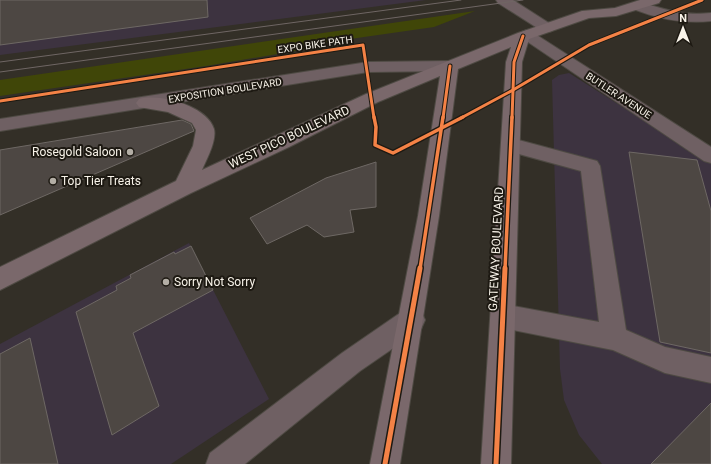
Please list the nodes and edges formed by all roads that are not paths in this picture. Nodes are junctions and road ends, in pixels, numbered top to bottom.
1 (502, 0) edge
2 (598, 0) edge
3 (654, 0) edge
4 (638, 6) junction
5 (587, 14) junction
6 (708, 21) edge
7 (547, 28) junction
8 (525, 35) junction
9 (450, 66) junction
10 (145, 103) junction
11 (0, 125) edge
12 (511, 145) junction
13 (711, 156) edge
14 (184, 186) junction
15 (0, 280) edge
16 (503, 316) junction
17 (412, 320) junction
18 (614, 338) junction
19 (711, 370) edge
20 (221, 464) edge
21 (385, 464) edge
22 (496, 464) edge

1 - 7 street
2 - 5 main road
3 - 4 main road, WEST PICO BOULEVARD
4 - 5 main road, WEST PICO BOULEVARD
4 - 6 street
5 - 7 main road, WEST PICO BOULEVARD
7 - 8 main road, WEST PICO BOULEVARD
8 - 9 main road, WEST PICO BOULEVARD
8 - 12 main road, GATEWAY BOULEVARD
8 - 13 street, BUTLER AVENUE
9 - 10 street, EXPOSITION BOULEVARD
9 - 14 main road, WEST PICO BOULEVARD
9 - 17 main road
10 - 11 street, EXPOSITION BOULEVARD
10 - 14 main road
12 - 16 main road, GATEWAY BOULEVARD
12 - 18 street
14 - 15 main road, WEST PICO BOULEVARD
16 - 18 street
16 - 22 main road, GATEWAY BOULEVARD
17 - 20 street
17 - 21 main road
18 - 19 street

